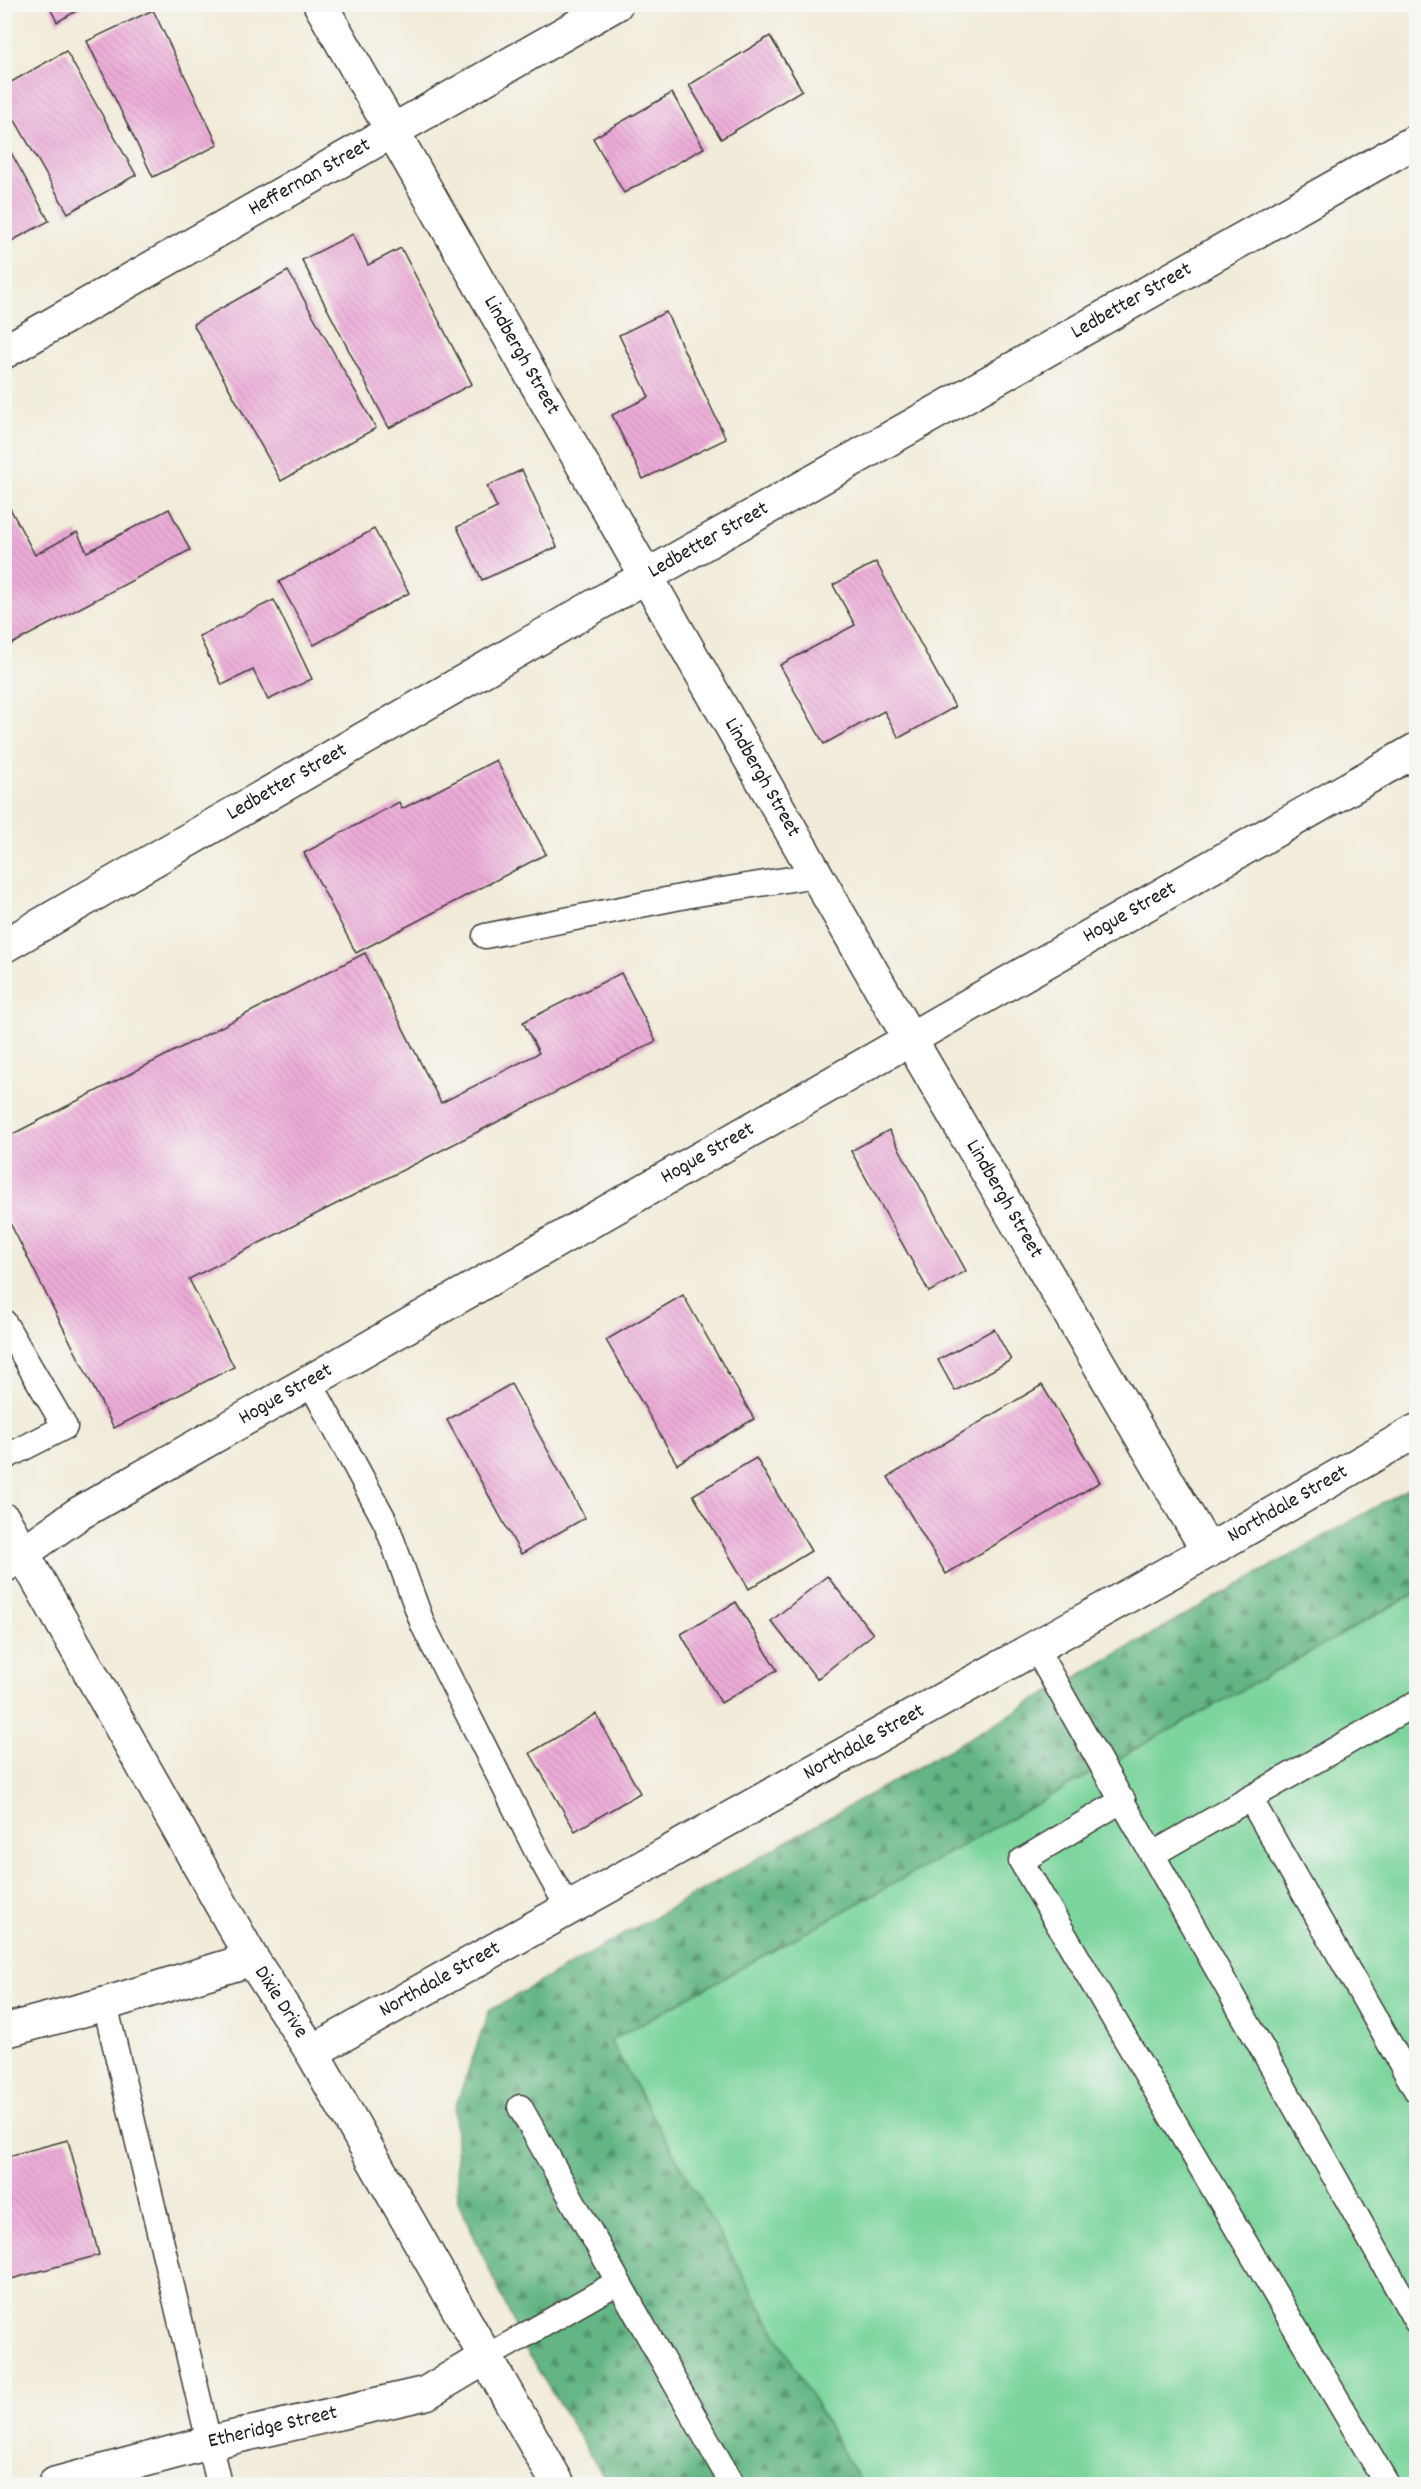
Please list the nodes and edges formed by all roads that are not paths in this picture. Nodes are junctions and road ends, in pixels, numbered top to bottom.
1 (320, 4) edge
2 (616, 4) edge
3 (393, 130) junction
4 (1416, 141) edge
5 (4, 352) edge
6 (645, 577) junction
7 (1416, 750) edge
8 (816, 875) junction
9 (485, 936) dead end
10 (4, 946) edge
11 (910, 1039) junction
12 (4, 1322) edge
13 (310, 1382) junction
14 (1416, 1431) edge
15 (4, 1458) edge
16 (4, 1520) edge
17 (1208, 1551) junction
18 (14, 1560) edge
19 (1035, 1647) junction
20 (1416, 1703) edge
21 (1250, 1798) junction
22 (1123, 1800) junction
23 (1153, 1854) junction
24 (568, 1908) junction
25 (252, 1959) junction
26 (105, 2004) junction
27 (4, 2031) edge
28 (312, 2052) junction
29 (1416, 2090) edge
30 (520, 2107) dead end
31 (618, 2282) junction
32 (1416, 2321) edge
33 (485, 2358) junction
34 (208, 2443) junction
35 (55, 2484) edge
36 (219, 2484) edge
37 (558, 2484) edge
38 (732, 2484) edge
39 (1387, 2484) edge

1 - 3 street, Lindbergh Street
2 - 3 street, Heffernan Street
3 - 5 street, Heffernan Street
3 - 6 street, Lindbergh Street
4 - 6 street, Ledbetter Street
6 - 8 street, Lindbergh Street
6 - 10 street, Ledbetter Street
7 - 11 street, Hogue Street
8 - 9 lane
8 - 11 street, Lindbergh Street
11 - 13 street, Hogue Street
11 - 17 street, Lindbergh Street
12 - 15 lane
13 - 18 street, Hogue Street
13 - 24 lane
14 - 17 street, Northdale Street
16 - 18 street, Dixie Drive
17 - 19 street, Northdale Street
18 - 25 street, Dixie Drive
19 - 22 lane
19 - 24 street, Northdale Street
20 - 21 lane
21 - 23 lane
21 - 29 lane
22 - 23 lane
22 - 39 lane
23 - 32 lane
24 - 28 street, Northdale Street
25 - 26 street
25 - 28 street, Dixie Drive
26 - 27 street
26 - 34 lane
28 - 33 street, Dixie Drive
30 - 31 lane
31 - 33 lane
31 - 38 lane
33 - 34 street, Etheridge Street
33 - 37 street, Dixie Drive
34 - 35 street, Etheridge Street
34 - 36 lane

